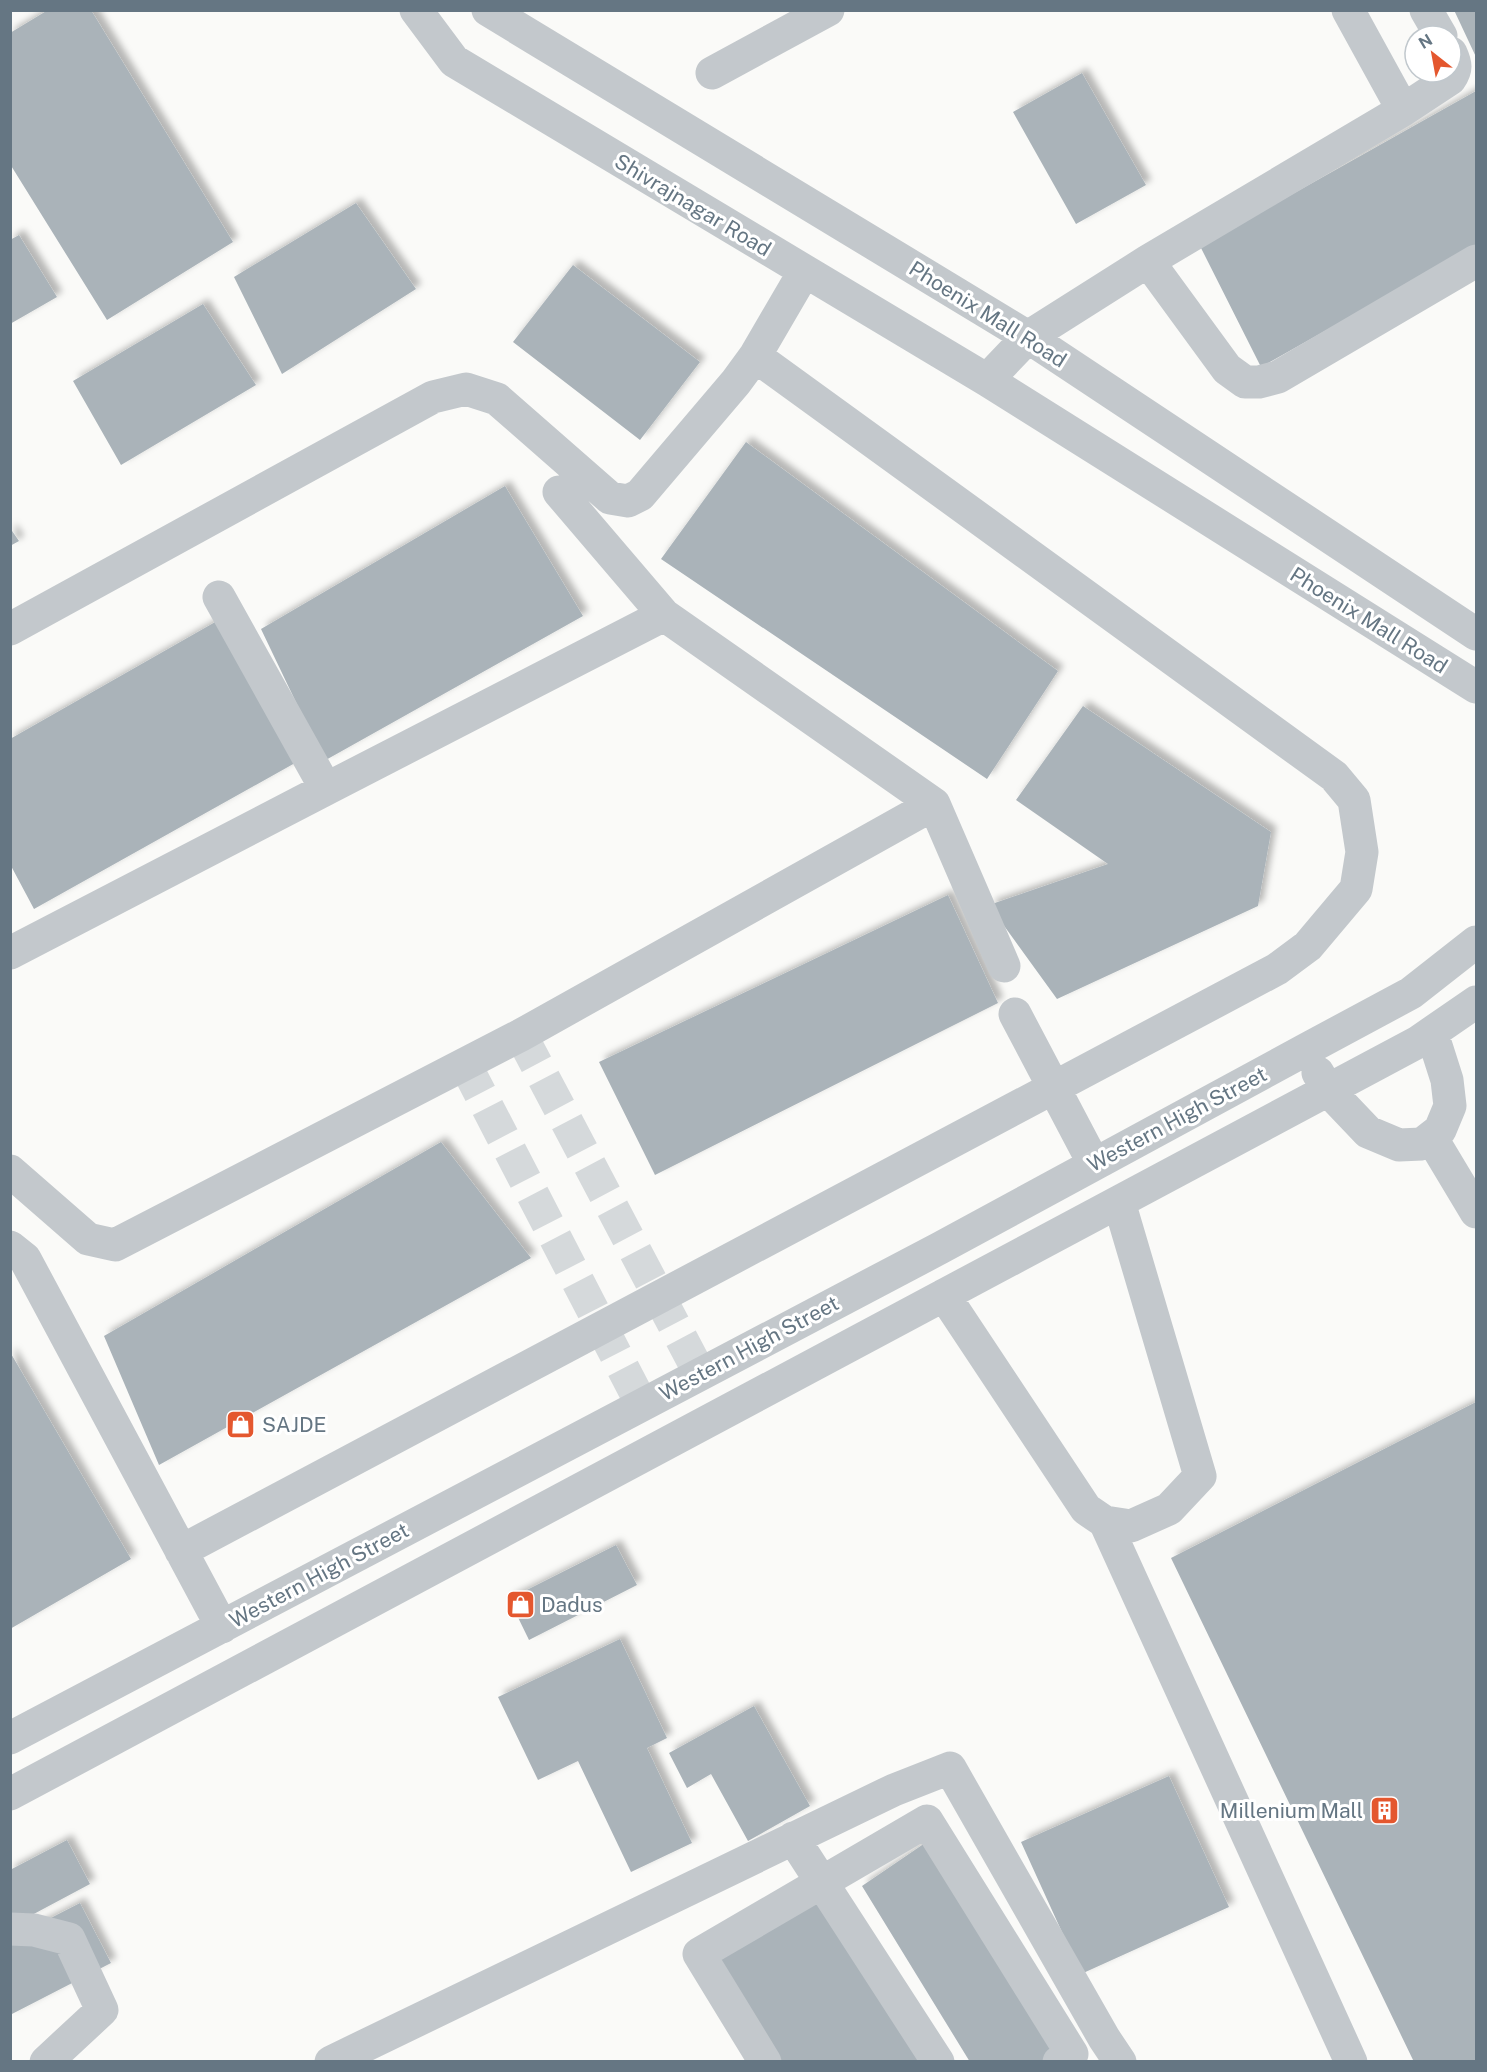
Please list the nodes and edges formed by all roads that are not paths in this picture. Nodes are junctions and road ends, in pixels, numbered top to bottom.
1 (416, 10) edge
2 (488, 10) edge
3 (828, 10) edge
4 (1348, 10) edge
5 (1426, 10) edge
6 (1434, 24) edge
7 (712, 73) dead end
8 (1442, 84) edge
9 (1403, 110) junction
10 (1148, 261) junction
11 (1476, 261) edge
12 (804, 272) junction
13 (1028, 337) junction
14 (755, 356) junction
15 (987, 380) junction
16 (559, 492) dead end
17 (1290, 510) junction
18 (1263, 554) junction
19 (219, 597) dead end
20 (664, 615) junction
21 (10, 629) edge
22 (1476, 634) edge
23 (1474, 690) edge
24 (326, 789) junction
25 (934, 804) junction
26 (1476, 925) edge
27 (1468, 949) edge
28 (10, 953) edge
29 (1004, 966) dead end
30 (1476, 1002) edge
31 (1015, 1014) dead end
32 (1432, 1033) junction
33 (1305, 1050) junction
34 (1053, 1088) junction
35 (1328, 1090) junction
36 (1431, 1137) junction
37 (1094, 1164) junction
38 (10, 1171) edge
39 (1119, 1202) junction
40 (1020, 1204) junction
41 (1476, 1212) edge
42 (1041, 1244) junction
43 (10, 1247) edge
44 (944, 1295) junction
45 (666, 1392) junction
46 (688, 1432) junction
47 (1105, 1522) junction
48 (181, 1551) junction
49 (222, 1627) junction
50 (10, 1738) edge
51 (10, 1794) edge
52 (793, 1838) junction
53 (821, 1881) junction
54 (10, 1929) edge
55 (46, 2061) edge
56 (331, 2061) edge
57 (765, 2061) edge
58 (938, 2061) edge
59 (1059, 2061) edge
60 (1120, 2061) edge
61 (1351, 2061) edge

1 - 12 street, Shivrajnagar Road
2 - 13 street, Phoenix Mall Road
3 - 7 street
4 - 9 street
5 - 6 street
8 - 9 street
9 - 10 street
10 - 11 street
10 - 13 street
12 - 14 street
12 - 15 street, Shivrajnagar Road
13 - 15 street
13 - 17 street, Phoenix Mall Road
14 - 21 street
14 - 34 street
15 - 18 street, Phoenix Mall Road
16 - 20 street
17 - 18 street
17 - 22 street, Phoenix Mall Road
18 - 23 street, Phoenix Mall Road
19 - 24 street
20 - 24 street
20 - 25 street
24 - 28 street
25 - 29 street
25 - 38 street
26 - 27 street
27 - 33 street, Western High Street
30 - 32 street
31 - 34 street
32 - 35 street
32 - 36 street
33 - 35 street
33 - 37 street, Western High Street
34 - 37 street
34 - 48 street
35 - 36 street
35 - 39 street
36 - 41 street
37 - 40 street, Western High Street
39 - 42 street
39 - 47 street
40 - 42 street
40 - 45 street, Western High Street
42 - 44 street
43 - 48 street
44 - 46 street
44 - 47 street
45 - 46 street
45 - 49 street, Western High Street
46 - 51 street
47 - 61 street
48 - 49 street
49 - 50 street, Western High Street
52 - 53 street
52 - 56 street
52 - 60 street
53 - 57 street
53 - 58 street
53 - 59 street
54 - 55 street

